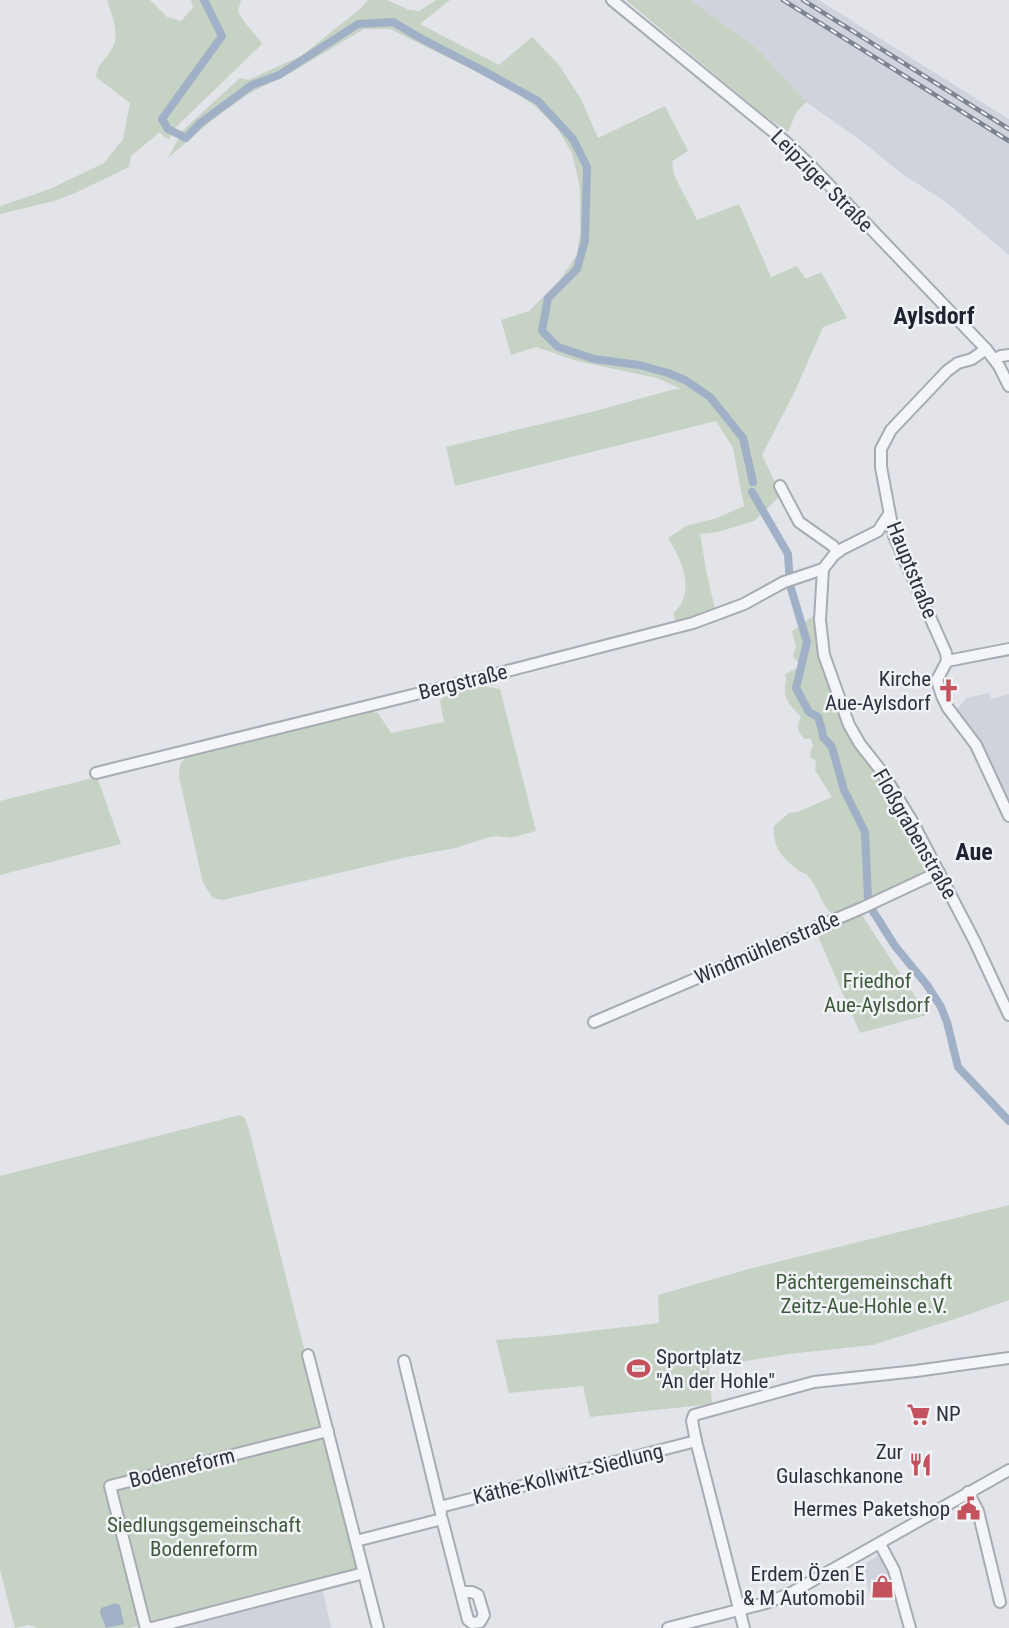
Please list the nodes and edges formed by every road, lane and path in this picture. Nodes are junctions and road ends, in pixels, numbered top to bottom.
1 (612, 0) edge
2 (986, 349) junction
3 (1009, 355) edge
4 (995, 360) junction
5 (1009, 386) edge
6 (780, 486) dead end
7 (889, 514) junction
8 (878, 531) junction
9 (894, 536) junction
10 (838, 552) junction
11 (823, 569) junction
12 (1009, 650) edge
13 (947, 661) junction
14 (96, 773) dead end
15 (1009, 816) edge
16 (939, 873) junction
17 (1009, 1015) edge
18 (594, 1022) dead end
19 (308, 1355) dead end
20 (1009, 1358) edge
21 (404, 1361) dead end
22 (328, 1431) junction
23 (696, 1441) junction
24 (1009, 1470) edge
25 (968, 1492) junction
26 (440, 1508) junction
27 (442, 1519) junction
28 (356, 1541) junction
29 (880, 1544) junction
30 (364, 1573) junction
31 (461, 1592) dead end
32 (1000, 1602) dead end
33 (739, 1610) junction
34 (151, 1628) edge
35 (378, 1628) edge
36 (668, 1628) edge
37 (744, 1628) edge
38 (910, 1628) edge

1 - 2 street, Leipziger Straße
2 - 4 street, Leipziger Straße
2 - 7 street, Hauptstraße
3 - 4 street
4 - 5 street, Leipziger Straße
6 - 10 street
7 - 8 street
7 - 9 street, Hauptstraße
8 - 9 street
8 - 10 street
9 - 13 street, Hauptstraße
10 - 11 street
11 - 14 street, Bergstraße
11 - 16 street, Floßgrabenstraße
12 - 13 street
13 - 15 street
16 - 17 street, Floßgrabenstraße
16 - 18 street, Windmühlenstraße
19 - 22 street
20 - 23 street
21 - 26 street
22 - 28 street
22 - 34 street, Bodenreform
23 - 26 street, Käthe-Kollwitz-Siedlung
23 - 33 street
24 - 25 street
25 - 29 street
25 - 32 street
26 - 27 street
27 - 28 street
27 - 31 street
28 - 30 street
29 - 33 street
29 - 38 street
30 - 34 street, Bodenreform
30 - 35 street
33 - 36 street
33 - 37 street

